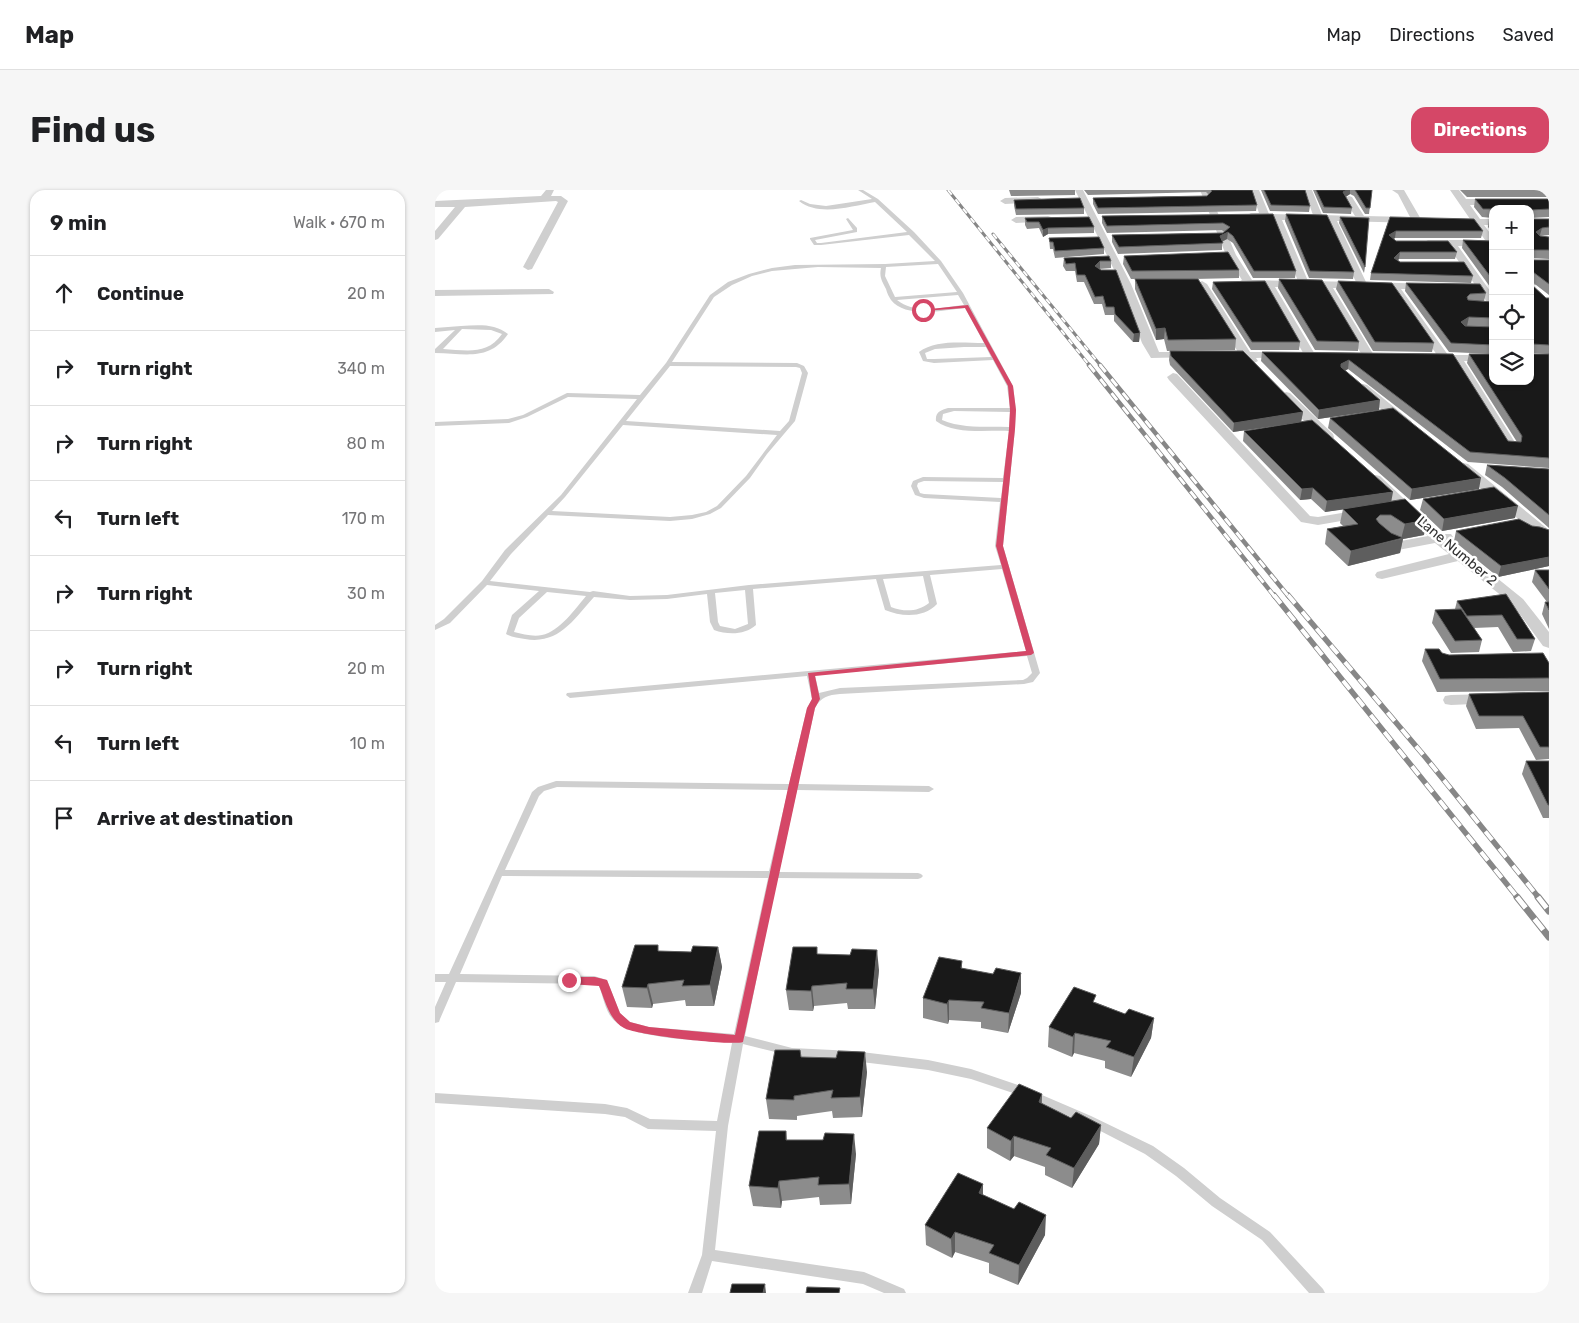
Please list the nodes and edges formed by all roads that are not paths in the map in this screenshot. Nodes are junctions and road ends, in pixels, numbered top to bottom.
1 (860, 190) edge
2 (1255, 190) edge
3 (1308, 190) edge
4 (1396, 190) edge
5 (1454, 190) edge
6 (547, 194) edge
7 (1202, 195) edge
8 (1082, 197) edge
9 (1349, 199) edge
10 (876, 200) junction
11 (1044, 200) edge
12 (801, 201) dead end
13 (1005, 201) dead end
14 (1463, 202) junction
15 (1511, 202) edge
16 (435, 204) edge
17 (461, 204) junction
18 (1245, 216) edge
19 (1265, 216) junction
20 (1276, 216) junction
21 (1318, 217) junction
22 (1330, 218) junction
23 (1361, 218) junction
24 (848, 219) dead end
25 (1055, 219) edge
26 (1016, 220) dead end
27 (1443, 221) edge
28 (1478, 222) junction
29 (1489, 222) edge
30 (1416, 230) junction
31 (912, 233) junction
32 (435, 237) edge
33 (1489, 238) edge
34 (1451, 243) junction
35 (1489, 243) edge
36 (939, 262) junction
37 (884, 266) junction
38 (528, 267) dead end
39 (1268, 282) junction
40 (1549, 282) edge
41 (1230, 283) edge
42 (1249, 283) junction
43 (1304, 283) junction
44 (1202, 284) edge
45 (1326, 284) junction
46 (1362, 284) junction
47 (1394, 286) junction
48 (1534, 286) edge
49 (1443, 287) edge
50 (549, 292) dead end
51 (435, 293) edge
52 (960, 293) junction
53 (893, 299) junction
54 (1489, 300) edge
55 (1489, 305) edge
56 (966, 306) junction
57 (1479, 306) edge
58 (460, 328) junction
59 (435, 330) edge
60 (989, 345) junction
61 (436, 351) edge
62 (1246, 355) junction
63 (1369, 357) edge
64 (1417, 357) edge
65 (996, 358) junction
66 (1450, 358) junction
67 (1489, 358) edge
68 (668, 364) junction
69 (1260, 369) edge
70 (1173, 377) dead end
71 (1355, 381) edge
72 (1280, 390) edge
73 (643, 397) junction
74 (1013, 410) junction
75 (1393, 413) junction
76 (1373, 416) edge
77 (1334, 422) edge
78 (622, 423) junction
79 (435, 424) edge
80 (1314, 425) junction
81 (1295, 428) edge
82 (1012, 429) junction
83 (1416, 431) edge
84 (781, 433) junction
85 (1248, 435) edge
86 (1229, 438) junction
87 (1335, 444) edge
88 (1513, 447) edge
89 (1363, 469) edge
90 (1492, 469) edge
91 (1007, 480) junction
92 (1496, 492) junction
93 (1478, 495) edge
94 (1005, 500) junction
95 (1423, 503) edge
96 (1405, 506) junction
97 (548, 513) junction
98 (1516, 523) edge
99 (1382, 534) edge
100 (1461, 534) edge
101 (1549, 537) edge
102 (1439, 539) junction
103 (1549, 543) edge
104 (1461, 556) junction
105 (1005, 568) junction
106 (926, 574) junction
107 (1382, 575) dead end
108 (879, 577) junction
109 (485, 583) junction
110 (749, 587) junction
111 (544, 590) junction
112 (711, 592) junction
113 (593, 593) junction
114 (435, 628) edge
115 (1549, 644) edge
116 (1031, 653) junction
117 (811, 674) junction
118 (570, 695) dead end
119 (1510, 698) edge
120 (816, 699) junction
121 (1451, 700) dead end
122 (792, 788) junction
123 (929, 789) dead end
124 (499, 873) junction
125 (773, 876) junction
126 (918, 876) dead end
127 (435, 978) edge
128 (453, 978) junction
129 (435, 1019) edge
130 (739, 1040) junction
131 (435, 1098) edge
132 (722, 1126) junction
133 (708, 1255) junction
134 (695, 1293) edge
135 (899, 1293) edge
136 (1318, 1293) edge

1 - 10 lane
2 - 19 street
3 - 21 street
4 - 30 street
5 - 14 street
6 - 17 street
6 - 38 street
7 - 42 street
8 - 62 street
9 - 23 street
10 - 12 lane
10 - 31 lane
11 - 13 street
14 - 15 street
14 - 28 street
16 - 17 street
17 - 32 street
18 - 19 street
19 - 20 street
20 - 21 street
20 - 43 street
21 - 22 street
22 - 23 street
22 - 46 street
23 - 30 street
24 - 31 lane
25 - 26 street
27 - 28 street
28 - 29 street
28 - 33 street
30 - 34 street
31 - 36 lane
34 - 35 street
34 - 54 street
36 - 37 lane
36 - 52 lane
37 - 53 lane
37 - 68 lane
39 - 42 street
39 - 43 street
39 - 62 street
40 - 48 street
41 - 42 street
43 - 45 street
44 - 62 street
45 - 46 street
45 - 63 street
46 - 47 street
47 - 49 street
47 - 66 street
50 - 51 street
52 - 53 lane
52 - 56 lane
53 - 56 lane
55 - 57 street
56 - 60 lane
58 - 59 lane
58 - 61 lane
58 - 61 lane
60 - 65 lane
60 - 65 lane
62 - 69 street
64 - 66 street
65 - 74 lane
66 - 67 street
66 - 88 street
68 - 73 lane
68 - 84 lane
70 - 86 street
71 - 75 street
72 - 80 street
73 - 78 lane
73 - 79 lane
74 - 82 lane
74 - 82 lane
75 - 76 street
75 - 83 street
77 - 80 street
78 - 84 lane
78 - 97 lane
80 - 81 street
80 - 87 street
82 - 91 lane
84 - 97 lane
85 - 86 street
86 - 96 street
89 - 96 street, Lane Number 2
90 - 92 street
91 - 94 lane
91 - 94 lane
92 - 93 street
92 - 101 street
94 - 105 lane
95 - 96 street
96 - 102 street, Lane Number 2
97 - 109 lane
98 - 103 street
99 - 102 street
100 - 102 street
102 - 104 street, Lane Number 2
104 - 107 street
104 - 115 street, Lane Number 2
105 - 106 lane
105 - 116 lane
106 - 108 lane
106 - 108 lane
108 - 110 lane
109 - 111 lane
109 - 114 lane
110 - 112 lane
110 - 112 lane
111 - 113 lane
111 - 113 lane
112 - 113 lane
116 - 117 lane
116 - 120 lane
117 - 118 lane
117 - 120 lane
119 - 121 street
120 - 122 lane
122 - 123 lane
122 - 124 lane
122 - 125 lane
124 - 125 lane
124 - 128 lane
125 - 126 lane
125 - 130 lane
127 - 128 lane
128 - 129 lane
128 - 130 lane
130 - 132 lane
130 - 136 lane
131 - 132 lane
132 - 133 lane
133 - 134 lane
133 - 135 lane

